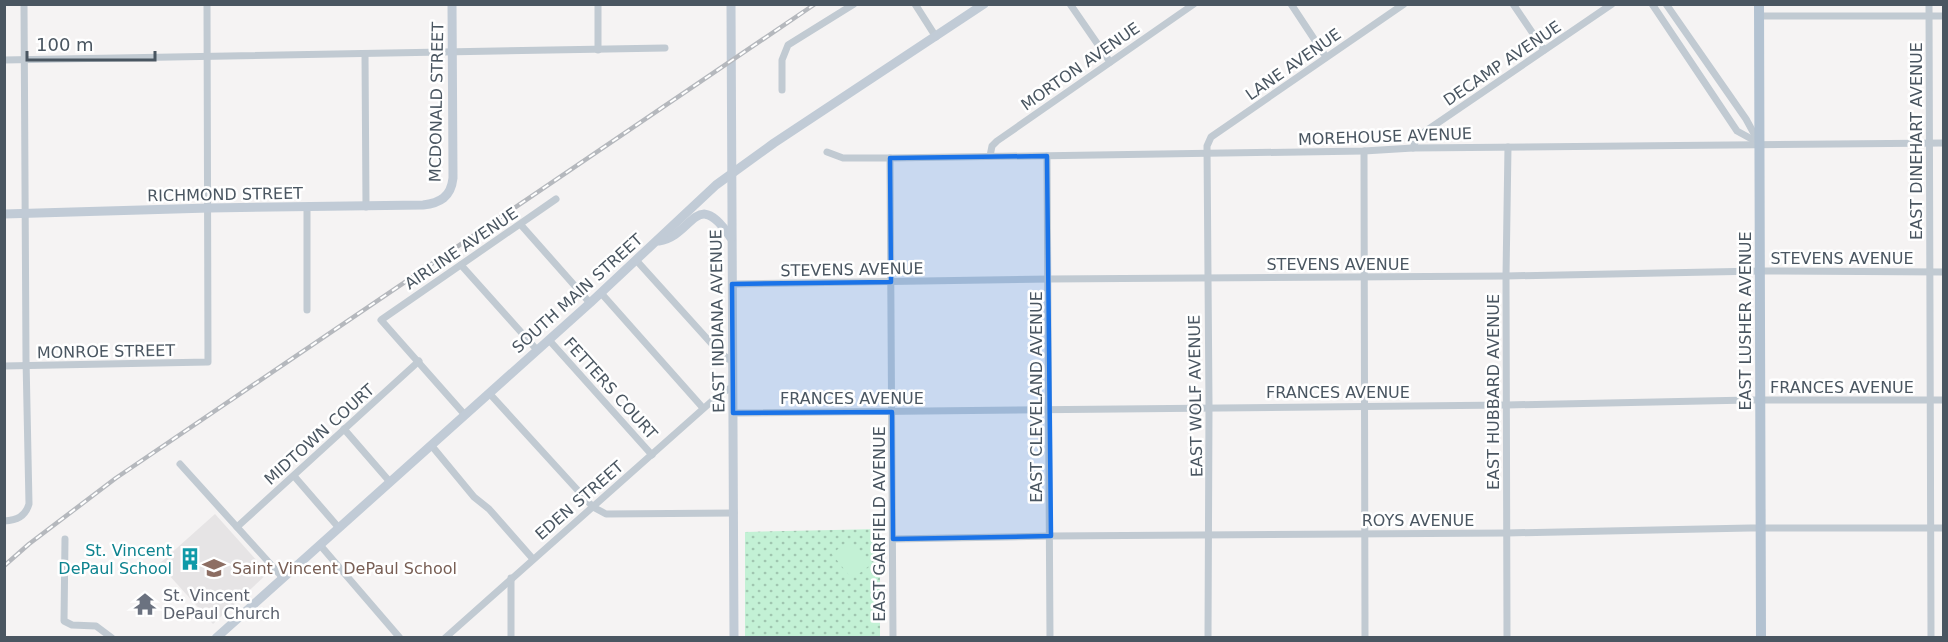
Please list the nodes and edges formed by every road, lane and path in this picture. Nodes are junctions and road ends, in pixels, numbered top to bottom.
1 (24, 4) edge
2 (207, 4) edge
3 (452, 4) edge
4 (598, 4) edge
5 (730, 4) edge
6 (854, 4) edge
7 (915, 4) edge
8 (984, 4) edge
9 (1070, 4) edge
10 (1194, 4) edge
11 (1291, 4) edge
12 (1404, 4) edge
13 (1513, 4) edge
14 (1612, 4) edge
15 (1652, 4) edge
16 (1666, 4) edge
17 (1929, 4) edge
18 (1759, 10) edge
19 (1929, 16) junction
20 (1944, 16) edge
21 (936, 37) junction
22 (665, 48) dead end
23 (598, 50) junction
24 (1544, 50) junction
25 (453, 52) junction
26 (365, 54) junction
27 (208, 55) junction
28 (1326, 57) junction
29 (25, 59) junction
30 (4, 60) edge
31 (1110, 62) junction
32 (782, 90) dead end
33 (1929, 143) junction
34 (1944, 143) edge
35 (1759, 144) junction
36 (1508, 147) junction
37 (1413, 148) junction
38 (1364, 151) junction
39 (827, 152) dead end
40 (1206, 153) junction
41 (990, 156) junction
42 (1047, 156) junction
43 (890, 158) junction
44 (731, 174) junction
45 (444, 198) joint
46 (556, 199) dead end
47 (307, 207) junction
48 (366, 207) junction
49 (209, 208) junction
50 (4, 214) edge
51 (25, 214) junction
52 (521, 225) junction
53 (731, 238) junction
54 (657, 241) junction
55 (636, 260) junction
56 (461, 265) junction
57 (1760, 271) junction
58 (1944, 272) edge
59 (1929, 273) junction
60 (1506, 276) junction
61 (1364, 278) junction
62 (1049, 279) junction
63 (1207, 279) junction
64 (891, 282) junction
65 (732, 284) junction
66 (601, 293) junction
67 (590, 303) junction
68 (307, 310) dead end
69 (549, 340) junction
70 (537, 350) junction
71 (419, 361) junction
72 (733, 362) junction
73 (4, 366) edge
74 (26, 366) junction
75 (733, 387) junction
76 (489, 393) junction
77 (1760, 400) junction
78 (1931, 400) junction
79 (1944, 400) edge
80 (1365, 405) junction
81 (1507, 405) junction
82 (1209, 406) junction
83 (703, 408) junction
84 (1049, 410) junction
85 (892, 411) junction
86 (734, 412) junction
87 (465, 415) junction
88 (344, 429) junction
89 (431, 445) junction
90 (652, 455) junction
91 (180, 464) dead end
92 (294, 476) junction
93 (390, 482) junction
94 (593, 507) junction
95 (734, 513) junction
96 (4, 521) edge
97 (237, 527) junction
98 (339, 528) junction
99 (1761, 528) junction
100 (1930, 528) junction
101 (1944, 528) edge
102 (1507, 533) junction
103 (1365, 534) junction
104 (1209, 535) junction
105 (1051, 536) junction
106 (65, 539) dead end
107 (893, 539) junction
108 (320, 545) junction
109 (532, 559) junction
110 (283, 578) junction
111 (511, 578) junction
112 (224, 634) edge
113 (112, 638) edge
114 (216, 638) edge
115 (400, 638) edge
116 (445, 638) edge
117 (511, 638) edge
118 (734, 638) edge
119 (893, 638) edge
120 (1050, 638) edge
121 (1208, 638) edge
122 (1365, 638) edge
123 (1507, 638) edge
124 (1761, 638) edge
125 (1931, 638) edge

1 - 29 street
2 - 27 street
3 - 25 street, MCDONALD STREET
4 - 23 street
5 - 44 street, EAST INDIANA AVENUE
6 - 32 street
7 - 21 street
8 - 21 street, SOUTH MAIN STREET
9 - 31 street
10 - 31 street, MORTON AVENUE
11 - 28 street
12 - 28 street, LANE AVENUE
13 - 24 street
14 - 24 street, DECAMP AVENUE
15 - 35 street
16 - 35 street
17 - 19 street, EAST DINEHART AVENUE
18 - 19 street
18 - 35 main road, EAST LUSHER AVENUE
19 - 20 street
19 - 33 street, EAST DINEHART AVENUE
21 - 44 street, SOUTH MAIN STREET
22 - 23 street
23 - 25 street
24 - 37 street, DECAMP AVENUE
25 - 26 street
25 - 45 street, MCDONALD STREET
26 - 27 street
26 - 48 street
27 - 29 street
27 - 49 street
28 - 40 street, LANE AVENUE
29 - 30 street
29 - 51 street
31 - 41 street, MORTON AVENUE
33 - 34 street, MOREHOUSE AVENUE
33 - 35 street, MOREHOUSE AVENUE
33 - 59 street, EAST DINEHART AVENUE
35 - 36 street, MOREHOUSE AVENUE
35 - 57 main road, EAST LUSHER AVENUE
36 - 37 street, MOREHOUSE AVENUE
36 - 60 street, EAST HUBBARD AVENUE
37 - 38 street, MOREHOUSE AVENUE
38 - 40 street, MOREHOUSE AVENUE
38 - 61 street
39 - 43 street, MOREHOUSE AVENUE
40 - 42 street, MOREHOUSE AVENUE
40 - 63 street, EAST WOLF AVENUE
41 - 42 street, MOREHOUSE AVENUE
41 - 43 street, MOREHOUSE AVENUE
42 - 62 street, EAST CLEVELAND AVENUE
43 - 64 street, EAST GARFIELD AVENUE
44 - 53 street, EAST INDIANA AVENUE
44 - 54 street, SOUTH MAIN STREET
45 - 48 street, RICHMOND STREET
46 - 52 street, AIRLINE AVENUE
47 - 48 street, RICHMOND STREET
47 - 49 street, RICHMOND STREET
47 - 68 street
49 - 51 street, RICHMOND STREET
49 - 74 street, MONROE STREET
50 - 51 street, RICHMOND STREET
51 - 74 street
52 - 56 street, AIRLINE AVENUE
52 - 67 street
53 - 54 street
53 - 65 street, EAST INDIANA AVENUE
54 - 55 street, SOUTH MAIN STREET
55 - 66 street, SOUTH MAIN STREET
55 - 72 street
56 - 70 street
56 - 71 street, AIRLINE AVENUE
57 - 59 street, STEVENS AVENUE
57 - 60 street, STEVENS AVENUE
57 - 77 main road, EAST LUSHER AVENUE
58 - 59 street, STEVENS AVENUE
59 - 78 street, EAST DINEHART AVENUE
60 - 61 street, STEVENS AVENUE
60 - 81 street, EAST HUBBARD AVENUE
61 - 63 street, STEVENS AVENUE
61 - 80 street
62 - 63 street, STEVENS AVENUE
62 - 64 street, STEVENS AVENUE
62 - 84 street, EAST CLEVELAND AVENUE
63 - 82 street, EAST WOLF AVENUE
64 - 65 street, STEVENS AVENUE
64 - 85 street, EAST GARFIELD AVENUE
65 - 72 street, EAST INDIANA AVENUE
66 - 67 street, SOUTH MAIN STREET
66 - 83 street
67 - 69 street, SOUTH MAIN STREET
69 - 70 street, SOUTH MAIN STREET
69 - 90 street, FETTERS COURT
70 - 76 street, SOUTH MAIN STREET
71 - 87 street
71 - 88 street, MIDTOWN COURT
72 - 75 street, EAST INDIANA AVENUE
73 - 74 street, MONROE STREET
74 - 96 street
75 - 83 street, EDEN STREET
75 - 86 street, EAST INDIANA AVENUE
76 - 87 street, SOUTH MAIN STREET
76 - 94 street
77 - 78 street, FRANCES AVENUE
77 - 81 street, FRANCES AVENUE
77 - 99 main road, EAST LUSHER AVENUE
78 - 79 street, FRANCES AVENUE
78 - 100 street, EAST DINEHART AVENUE
80 - 81 street, FRANCES AVENUE
80 - 82 street, FRANCES AVENUE
80 - 103 street
81 - 102 street, EAST HUBBARD AVENUE
82 - 84 street, FRANCES AVENUE
82 - 104 street, EAST WOLF AVENUE
83 - 90 street, EDEN STREET
84 - 85 street, FRANCES AVENUE
84 - 105 street, EAST CLEVELAND AVENUE
85 - 86 street, FRANCES AVENUE
85 - 107 street, EAST GARFIELD AVENUE
86 - 95 street, EAST INDIANA AVENUE
87 - 89 street, SOUTH MAIN STREET
88 - 92 street, MIDTOWN COURT
88 - 93 street
89 - 93 street, SOUTH MAIN STREET
89 - 109 street
90 - 94 street, EDEN STREET
91 - 97 street
92 - 97 street, MIDTOWN COURT
92 - 98 street
93 - 98 street, SOUTH MAIN STREET
94 - 95 street
94 - 109 street, EDEN STREET
95 - 118 street, EAST INDIANA AVENUE
97 - 110 street
98 - 108 street, SOUTH MAIN STREET
99 - 100 street, ROYS AVENUE
99 - 102 street, ROYS AVENUE
99 - 124 main road, EAST LUSHER AVENUE
100 - 101 street, ROYS AVENUE
100 - 125 street, EAST DINEHART AVENUE
102 - 103 street, ROYS AVENUE
102 - 123 street, EAST HUBBARD AVENUE
103 - 104 street, ROYS AVENUE
103 - 122 street
104 - 105 street, ROYS AVENUE
104 - 121 street, EAST WOLF AVENUE
105 - 107 street, ROYS AVENUE
105 - 120 street, EAST CLEVELAND AVENUE
106 - 113 street
107 - 119 street, EAST GARFIELD AVENUE
108 - 110 street, SOUTH MAIN STREET
108 - 115 street
109 - 111 street, EDEN STREET
110 - 112 street, SOUTH MAIN STREET
111 - 116 street, EDEN STREET
111 - 117 street
112 - 114 street, SOUTH MAIN STREET

